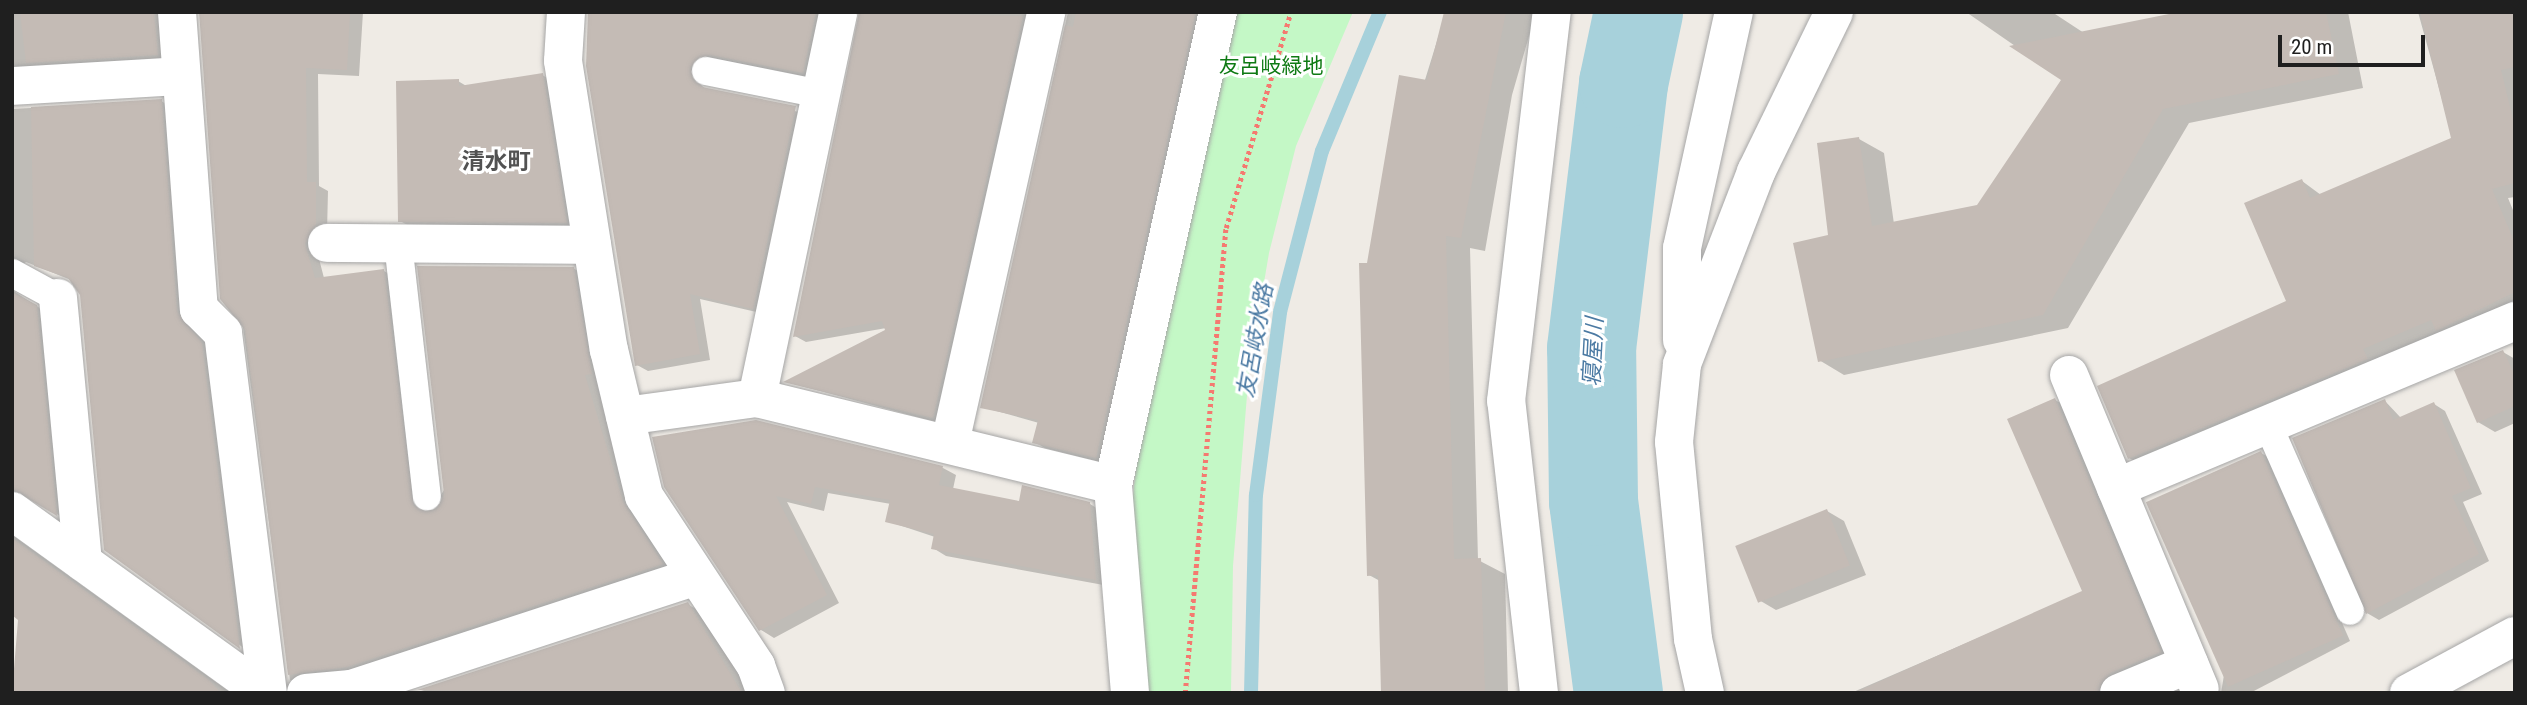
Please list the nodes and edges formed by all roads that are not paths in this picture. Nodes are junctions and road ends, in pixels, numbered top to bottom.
1 (177, 12) edge
2 (566, 12) edge
3 (838, 12) edge
4 (1045, 12) edge
5 (1218, 12) edge
6 (1552, 12) edge
7 (1734, 12) edge
8 (1834, 12) edge
9 (706, 71) dead end
10 (181, 76) junction
11 (12, 86) edge
12 (821, 94) junction
13 (327, 243) dead end
14 (398, 243) junction
15 (592, 245) junction
16 (12, 272) edge
17 (58, 298) joint
18 (2515, 321) edge
19 (1682, 364) junction
20 (2069, 375) dead end
21 (757, 398) junction
22 (625, 416) junction
23 (2268, 425) junction
24 (950, 443) junction
25 (1113, 485) junction
26 (2116, 488) junction
27 (427, 496) dead end
28 (12, 511) edge
29 (83, 562) junction
30 (696, 576) junction
31 (2350, 611) dead end
32 (2515, 636) edge
33 (355, 691) edge
34 (266, 693) edge
35 (306, 693) edge
36 (765, 693) edge
37 (1130, 693) edge
38 (1539, 693) edge
39 (1705, 693) edge
40 (2119, 693) edge
41 (2409, 693) edge

1 - 10 street
2 - 15 street
3 - 12 street
4 - 24 street
5 - 25 street
6 - 38 street
7 - 19 street
8 - 19 street
9 - 12 lane
10 - 11 street
10 - 34 street
12 - 21 street
13 - 14 street
14 - 15 street
14 - 27 lane
15 - 22 street
16 - 17 lane
17 - 29 street
18 - 23 street
19 - 39 street
20 - 26 street
21 - 22 street
21 - 24 street
22 - 30 street
23 - 26 street
23 - 31 lane
24 - 25 street
25 - 37 street
26 - 40 street
28 - 29 street
29 - 34 street
30 - 33 street
30 - 36 street
32 - 41 street
33 - 35 street

